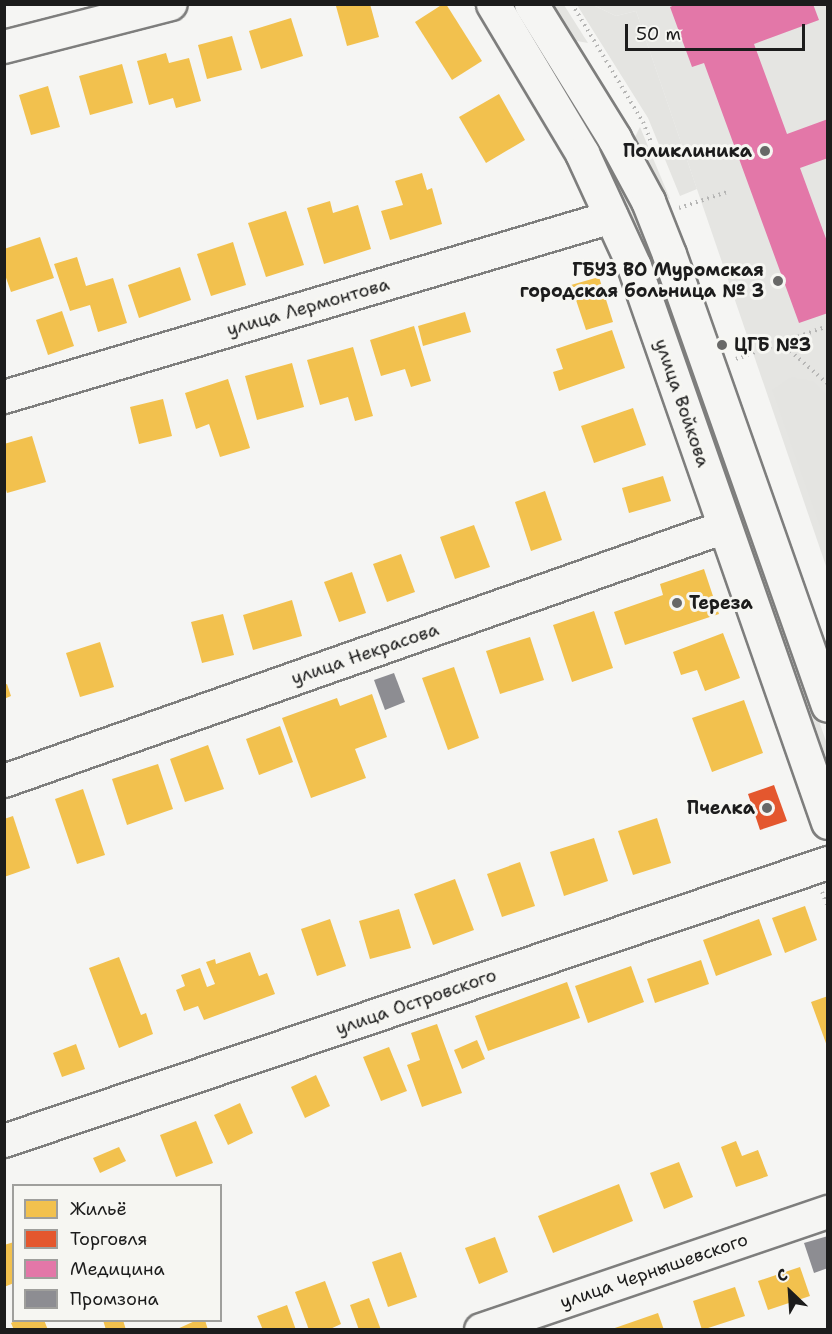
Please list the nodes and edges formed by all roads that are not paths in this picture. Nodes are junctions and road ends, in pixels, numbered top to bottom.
1 (171, 4) edge
2 (493, 4) edge
3 (531, 4) edge
4 (4, 47) edge
5 (612, 217) junction
6 (4, 397) edge
7 (725, 526) junction
8 (828, 705) edge
9 (4, 781) edge
10 (828, 822) edge
11 (828, 863) edge
12 (4, 1141) edge
13 (828, 1212) edge
14 (481, 1329) edge

1 - 4 street
2 - 5 main road, улица Войкова
3 - 8 main road, улица Войкова
5 - 6 street, улица Лермонтова
5 - 7 main road, улица Войкова
7 - 9 street, улица Некрасова
7 - 10 main road, улица Войкова
11 - 12 street, улица Островского
13 - 14 street, улица Чернышевского

